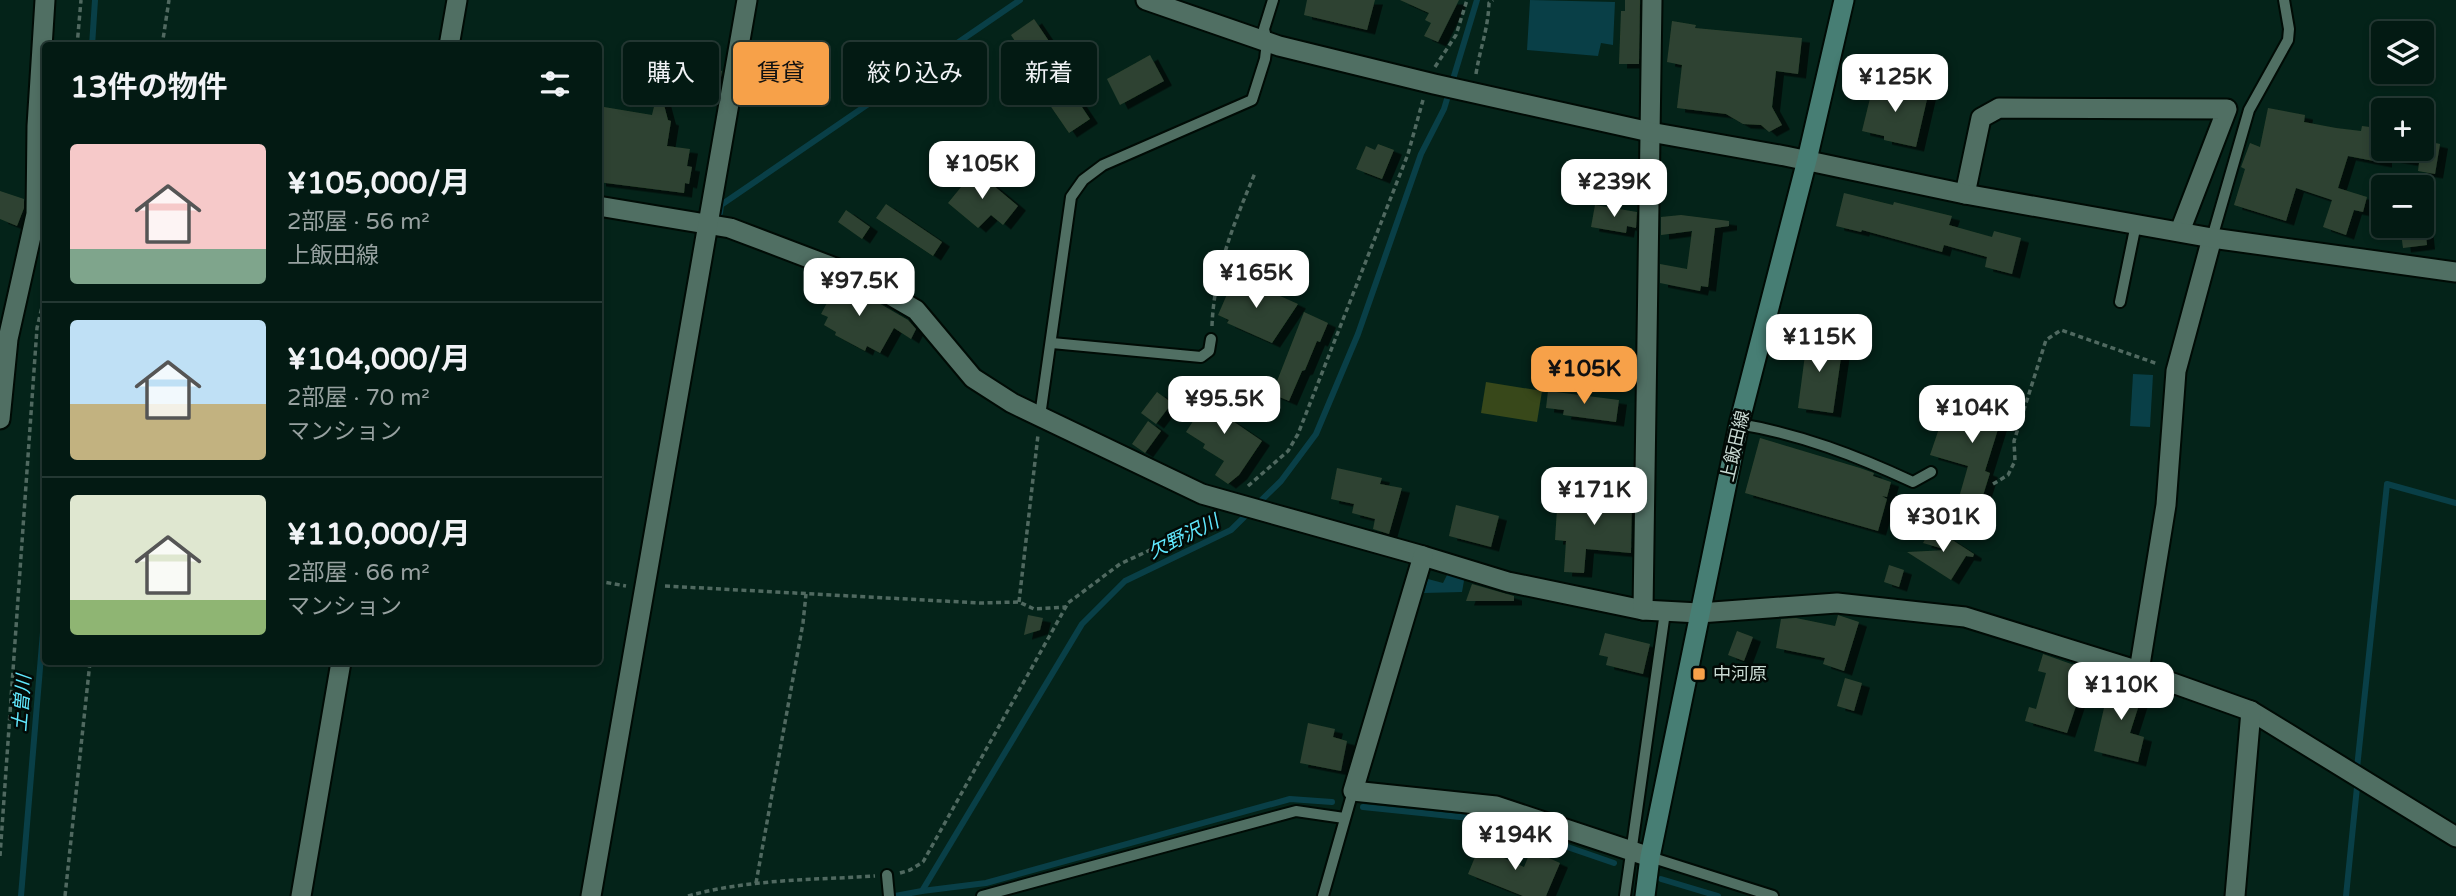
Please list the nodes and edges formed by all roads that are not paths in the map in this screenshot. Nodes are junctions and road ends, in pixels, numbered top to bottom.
1 (45, 0) edge
2 (457, 0) edge
3 (747, 0) edge
4 (1146, 0) edge
5 (1273, 0) edge
6 (1651, 0) edge
7 (1844, 0) edge
8 (2284, 0) edge
9 (42, 42) edge
10 (450, 42) edge
11 (1267, 42) junction
12 (42, 47) edge
13 (1650, 132) junction
14 (1807, 160) junction
15 (1965, 194) junction
16 (602, 207) edge
17 (2136, 223) junction
18 (708, 224) junction
19 (2179, 231) junction
20 (2212, 238) junction
21 (2456, 272) edge
22 (2120, 302) dead end
23 (1211, 339) road end
24 (1052, 342) junction
25 (1040, 416) junction
26 (0, 419) edge
27 (1740, 424) junction
28 (1931, 472) dead end
29 (1423, 555) junction
30 (1643, 610) junction
31 (1665, 612) junction
32 (1699, 613) junction
33 (340, 665) edge
34 (2139, 671) junction
35 (2251, 712) junction
36 (1353, 791) junction
37 (1344, 818) junction
38 (2456, 836) edge
39 (1641, 854) junction
40 (301, 896) edge
41 (591, 896) edge
42 (982, 896) edge
43 (1323, 896) edge
44 (1625, 896) edge
45 (1645, 896) edge
46 (1773, 896) edge
47 (2235, 896) edge

1 - 9 street
2 - 10 street
3 - 18 street
4 - 11 street
5 - 11 lane
6 - 13 street
7 - 14 main road, 上飯田線
8 - 20 lane
11 - 13 street
11 - 24 lane
12 - 26 street
13 - 14 street
13 - 30 street
14 - 15 street
14 - 27 main road, 上飯田線
15 - 17 street
15 - 19 street
16 - 18 street
17 - 19 street
17 - 22 lane
18 - 25 street
18 - 41 street
19 - 20 street
20 - 21 street
20 - 34 street
23 - 24 lane
24 - 25 lane
25 - 29 street
27 - 28 lane
27 - 32 main road, 上飯田線
29 - 30 street
29 - 36 street
30 - 31 street
31 - 32 street
31 - 39 lane
32 - 34 street
32 - 39 main road, 上飯田線
33 - 40 street
34 - 35 street
35 - 38 street
35 - 47 street
36 - 37 lane
36 - 39 street
37 - 42 lane
37 - 43 lane
39 - 44 lane
39 - 45 main road, 上飯田線
39 - 46 lane

